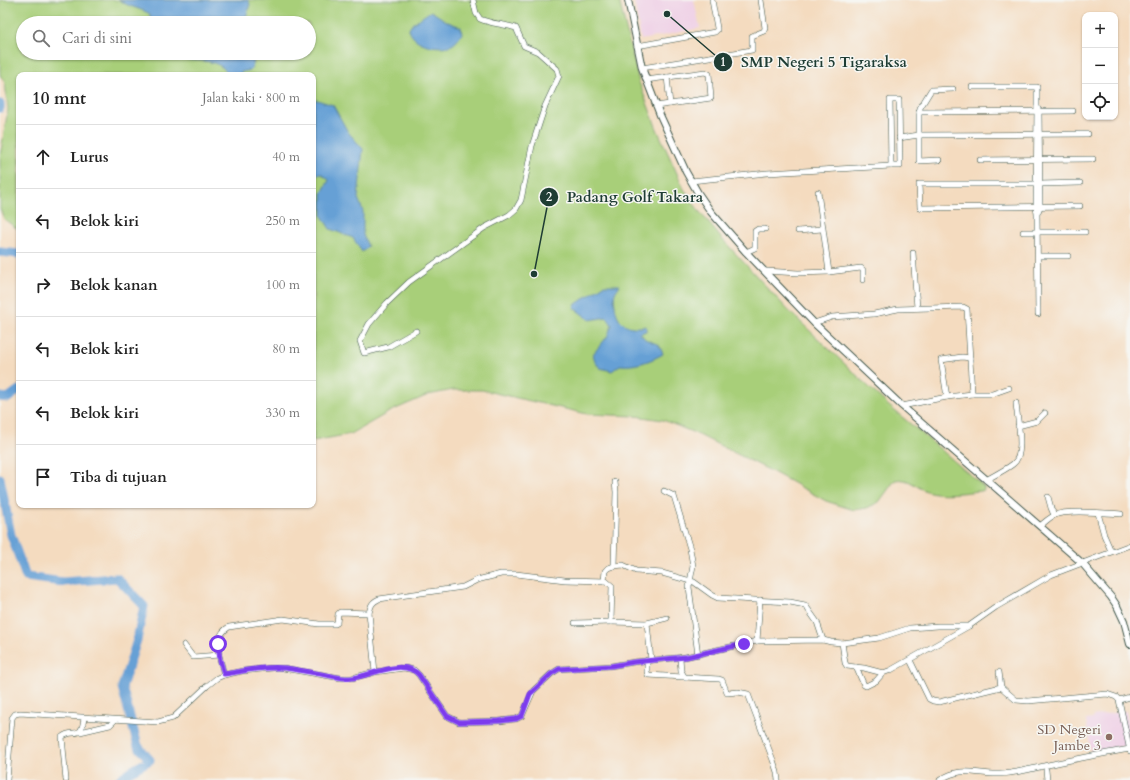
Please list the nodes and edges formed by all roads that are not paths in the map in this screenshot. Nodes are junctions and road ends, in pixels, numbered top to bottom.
1 (473, 0) edge
2 (628, 0) edge
3 (712, 0) edge
4 (761, 0) edge
5 (637, 46) junction
6 (642, 68) junction
7 (667, 77) junction
8 (646, 80) junction
9 (972, 87) dead end
10 (953, 89) dead end
11 (670, 104) junction
12 (656, 106) junction
13 (1037, 110) junction
14 (1073, 111) dead end
15 (919, 112) junction
16 (1038, 134) junction
17 (1088, 134) dead end
18 (919, 136) junction
19 (899, 138) junction
20 (1038, 159) junction
21 (1093, 159) dead end
22 (939, 160) dead end
23 (980, 160) dead end
24 (891, 166) junction
25 (691, 181) junction
26 (1080, 183) dead end
27 (1038, 184) junction
28 (818, 192) dead end
29 (1080, 206) dead end
30 (1038, 207) junction
31 (765, 229) dead end
32 (822, 229) junction
33 (798, 231) dead end
34 (1023, 232) dead end
35 (1037, 232) junction
36 (1085, 232) dead end
37 (746, 252) junction
38 (914, 253) dead end
39 (1038, 256) junction
40 (1068, 256) dead end
41 (766, 271) junction
42 (829, 272) junction
43 (863, 280) dead end
44 (917, 308) junction
45 (1038, 314) dead end
46 (814, 323) junction
47 (416, 331) dead end
48 (970, 358) junction
49 (1009, 388) dead end
50 (972, 394) junction
51 (947, 397) junction
52 (1016, 404) dead end
53 (902, 406) junction
54 (1045, 413) dead end
55 (1018, 426) junction
56 (986, 480) junction
57 (615, 482) dead end
58 (664, 491) dead end
59 (1048, 497) dead end
60 (1098, 513) junction
61 (1122, 514) dead end
62 (1054, 515) junction
63 (1040, 526) junction
64 (1130, 545) edge
65 (1111, 551) junction
66 (1082, 563) junction
67 (614, 566) junction
68 (604, 580) junction
69 (690, 581) junction
70 (760, 600) junction
71 (369, 613) junction
72 (667, 618) dead end
73 (611, 622) junction
74 (575, 623) dead end
75 (647, 623) junction
76 (969, 626) junction
77 (823, 640) junction
78 (757, 641) junction
79 (842, 643) junction
80 (1130, 644) edge
81 (184, 645) dead end
82 (219, 655) junction
83 (698, 655) junction
84 (680, 658) junction
85 (649, 660) junction
86 (910, 660) junction
87 (856, 667) junction
88 (375, 672) junction
89 (999, 672) dead end
90 (882, 673) junction
91 (224, 674) junction
92 (684, 676) junction
93 (1001, 687) junction
94 (1130, 697) edge
95 (1118, 700) junction
96 (84, 718) junction
97 (115, 720) junction
98 (80, 732) junction
99 (1130, 750) edge
100 (1046, 770) dead end
101 (7, 780) edge
102 (66, 780) edge
103 (778, 780) edge
104 (940, 780) edge
105 (1047, 780) edge

1 - 47 street
2 - 5 street
3 - 5 street
4 - 6 street
5 - 6 street
6 - 8 street
7 - 8 street
7 - 11 street
7 - 11 street
8 - 12 street
9 - 13 street
10 - 15 street
11 - 12 street
12 - 25 street
13 - 14 street
13 - 15 street
13 - 16 street
15 - 18 street
16 - 17 street
16 - 18 street
16 - 20 street
18 - 19 street
18 - 22 street
19 - 24 street
19 - 24 street
20 - 21 street
20 - 23 street
20 - 27 street
24 - 25 street
25 - 37 street
26 - 27 street
27 - 30 street
27 - 30 street
28 - 32 street
29 - 30 street
30 - 35 street
31 - 37 street
32 - 33 street
32 - 42 street
34 - 35 street
35 - 36 street
35 - 39 street
37 - 41 street
38 - 44 street
39 - 40 street
39 - 45 street
41 - 42 street
41 - 46 street
42 - 43 street
44 - 46 street
44 - 48 street
46 - 53 street
48 - 50 street
48 - 51 street
49 - 50 street
50 - 51 street
51 - 53 street
52 - 55 street
53 - 56 street
54 - 55 street
55 - 56 street
56 - 63 street
57 - 67 street
58 - 69 street
59 - 62 street
60 - 61 street
60 - 62 street
60 - 65 street
62 - 63 street
63 - 66 street
64 - 65 street
65 - 66 street
66 - 76 street
66 - 80 street
67 - 68 street
67 - 69 street
68 - 71 street
68 - 73 street
69 - 70 street
69 - 83 street
70 - 77 street
70 - 78 street
71 - 82 street
71 - 88 street
72 - 75 street
73 - 74 street
73 - 75 street
75 - 85 street
76 - 79 street
76 - 86 street
77 - 78 street
77 - 79 street
78 - 83 street
79 - 87 street
81 - 82 street
82 - 91 street
83 - 84 street
84 - 85 street
84 - 92 street
85 - 88 street
85 - 92 street
86 - 90 street
86 - 93 street
87 - 90 street
87 - 90 street
88 - 91 street
89 - 93 street
91 - 97 street
92 - 103 street
93 - 95 street
94 - 95 street
95 - 99 street
96 - 97 street
96 - 98 street
96 - 101 street
97 - 98 street
98 - 102 street
99 - 104 street
100 - 105 street

